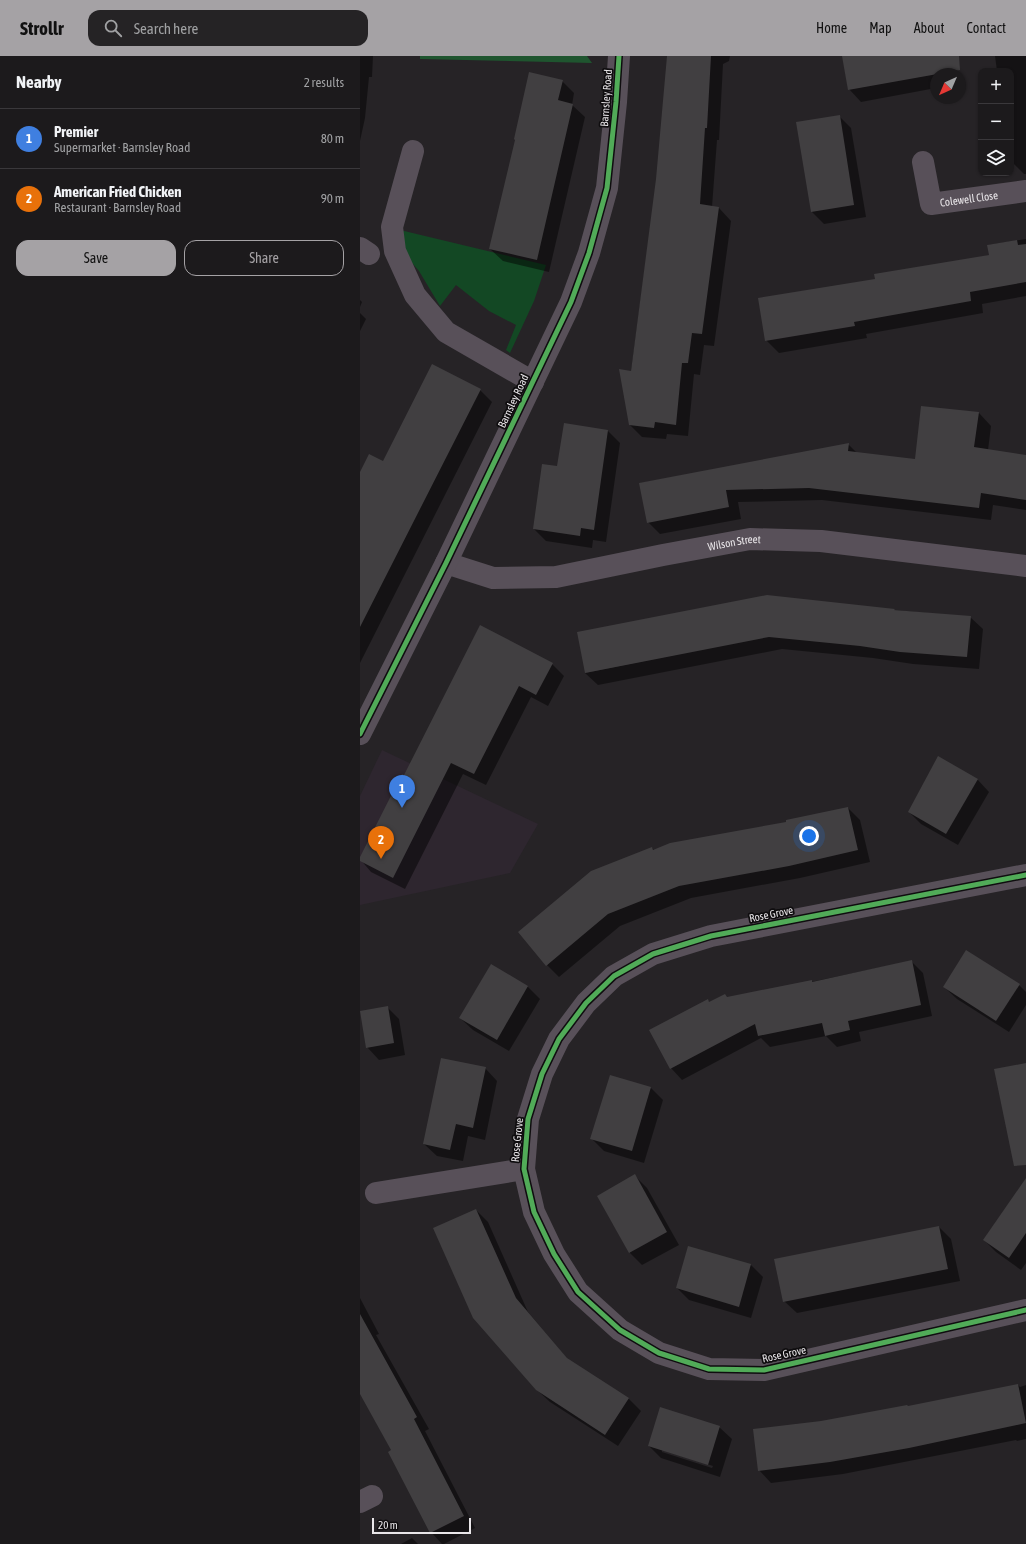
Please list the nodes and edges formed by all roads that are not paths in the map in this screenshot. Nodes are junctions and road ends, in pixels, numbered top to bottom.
1 (619, 56) edge
2 (413, 151) dead end
3 (923, 162) dead end
4 (1026, 191) edge
5 (533, 382) junction
6 (446, 563) junction
7 (1026, 566) edge
8 (360, 734) edge
9 (1026, 874) edge
10 (524, 1169) junction
11 (376, 1193) dead end
12 (1026, 1310) edge

1 - 5 street, Barnsley Road
2 - 5 street
3 - 4 street, Colewell Close
5 - 6 street, Barnsley Road
6 - 7 street, Wilson Street
6 - 8 street, Barnsley Road
9 - 10 street, Rose Grove
10 - 11 street, Rose Grove
10 - 12 street, Rose Grove

